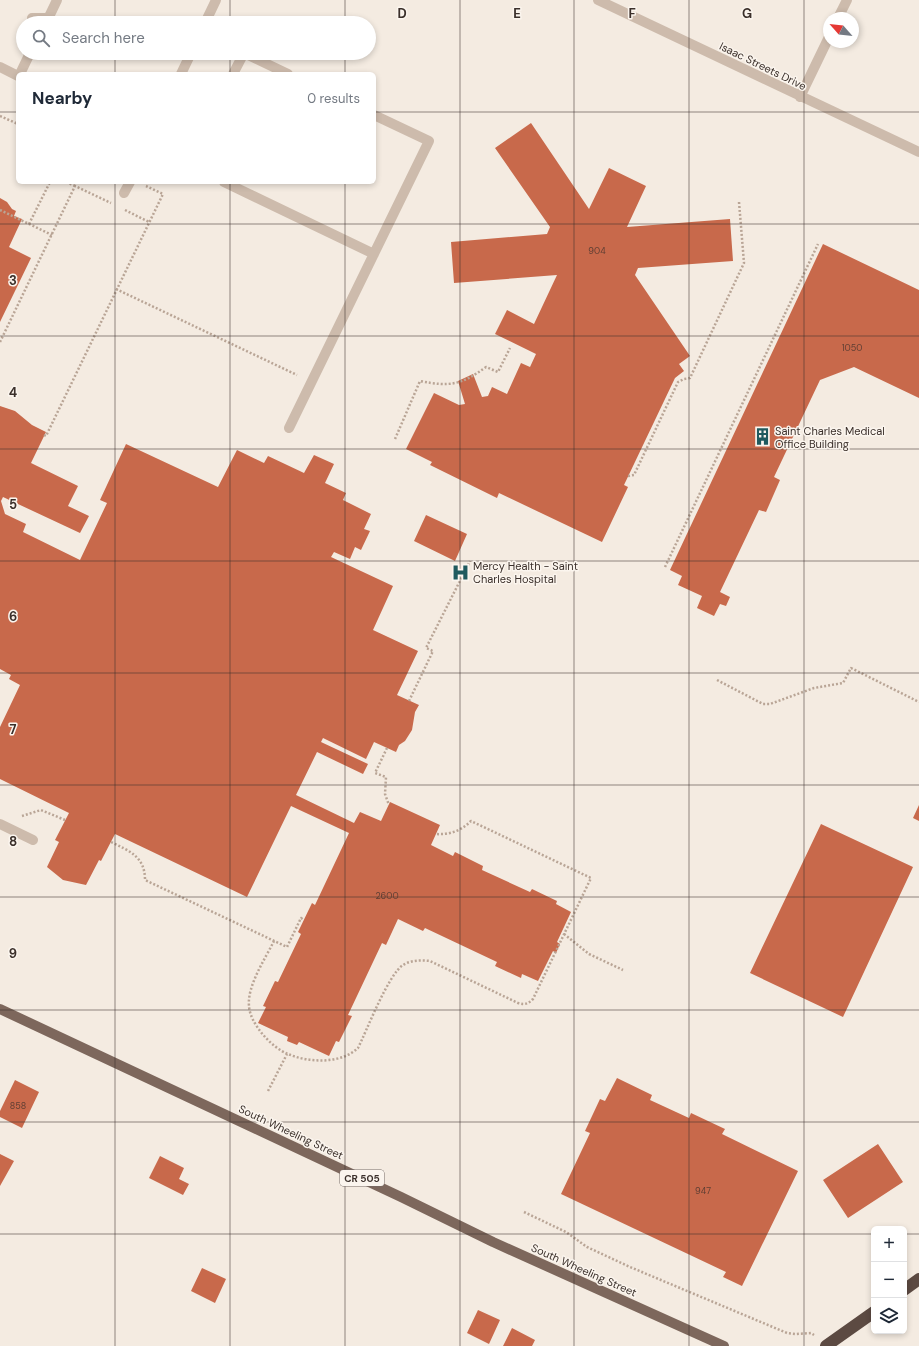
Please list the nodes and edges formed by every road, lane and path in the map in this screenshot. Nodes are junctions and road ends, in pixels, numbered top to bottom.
1 (57, 0) edge
2 (216, 0) edge
3 (598, 0) edge
4 (847, 0) edge
5 (841, 12) edge
6 (49, 16) edge
7 (208, 16) edge
8 (824, 48) edge
9 (26, 60) edge
10 (188, 60) edge
11 (240, 60) edge
12 (259, 60) edge
13 (0, 67) edge
14 (20, 72) edge
15 (182, 72) edge
16 (234, 72) edge
17 (284, 72) edge
18 (16, 74) edge
19 (800, 96) junction
20 (0, 116) edge
21 (376, 116) edge
22 (16, 123) edge
23 (919, 152) edge
24 (49, 184) edge
25 (70, 184) edge
26 (129, 184) edge
27 (228, 184) edge
28 (144, 185) dead end
29 (75, 186) junction
30 (124, 193) dead end
31 (738, 202) dead end
32 (114, 204) dead end
33 (121, 208) dead end
34 (0, 210) edge
35 (149, 222) junction
36 (29, 224) junction
37 (52, 235) junction
38 (818, 244) dead end
39 (374, 254) junction
40 (116, 289) junction
41 (0, 342) edge
42 (510, 348) dead end
43 (301, 377) dead end
44 (289, 428) dead end
45 (44, 435) dead end
46 (395, 439) dead end
47 (628, 476) dead end
48 (470, 561) dead end
49 (665, 567) dead end
50 (717, 680) dead end
51 (409, 701) dead end
52 (919, 702) edge
53 (387, 748) dead end
54 (389, 805) dead end
55 (17, 814) dead end
56 (65, 820) dead end
57 (0, 824) edge
58 (436, 834) dead end
59 (32, 840) dead end
60 (111, 842) dead end
61 (304, 920) dead end
62 (564, 934) junction
63 (274, 941) junction
64 (623, 970) dead end
65 (0, 1008) edge
66 (287, 1054) junction
67 (268, 1091) dead end
68 (524, 1212) dead end
69 (919, 1279) edge
70 (907, 1288) edge
71 (871, 1314) edge
72 (829, 1344) edge
73 (724, 1346) edge

1 - 6 street
2 - 7 street
3 - 19 street, Isaac Streets Drive
4 - 5 street
8 - 19 street
9 - 14 street
10 - 15 street
11 - 16 street
12 - 17 street
13 - 18 street
19 - 23 street, Isaac Streets Drive
20 - 22 path
21 - 39 street
24 - 36 path
25 - 29 path
26 - 30 street
27 - 39 street
28 - 35 path
29 - 32 path
29 - 37 path
31 - 47 path
33 - 35 path
34 - 36 path
35 - 40 path
36 - 37 path
37 - 41 path
38 - 49 path
39 - 44 street
40 - 43 path
40 - 45 path
42 - 46 path
48 - 51 path
50 - 52 path
53 - 54 path
55 - 56 path
57 - 59 street
58 - 62 path
60 - 63 path
61 - 63 path
62 - 64 path
62 - 66 path
63 - 66 path
65 - 73 main road, South Wheeling Street / CR 505
66 - 67 path
68 - 72 path
69 - 70 highway
71 - 72 highway

